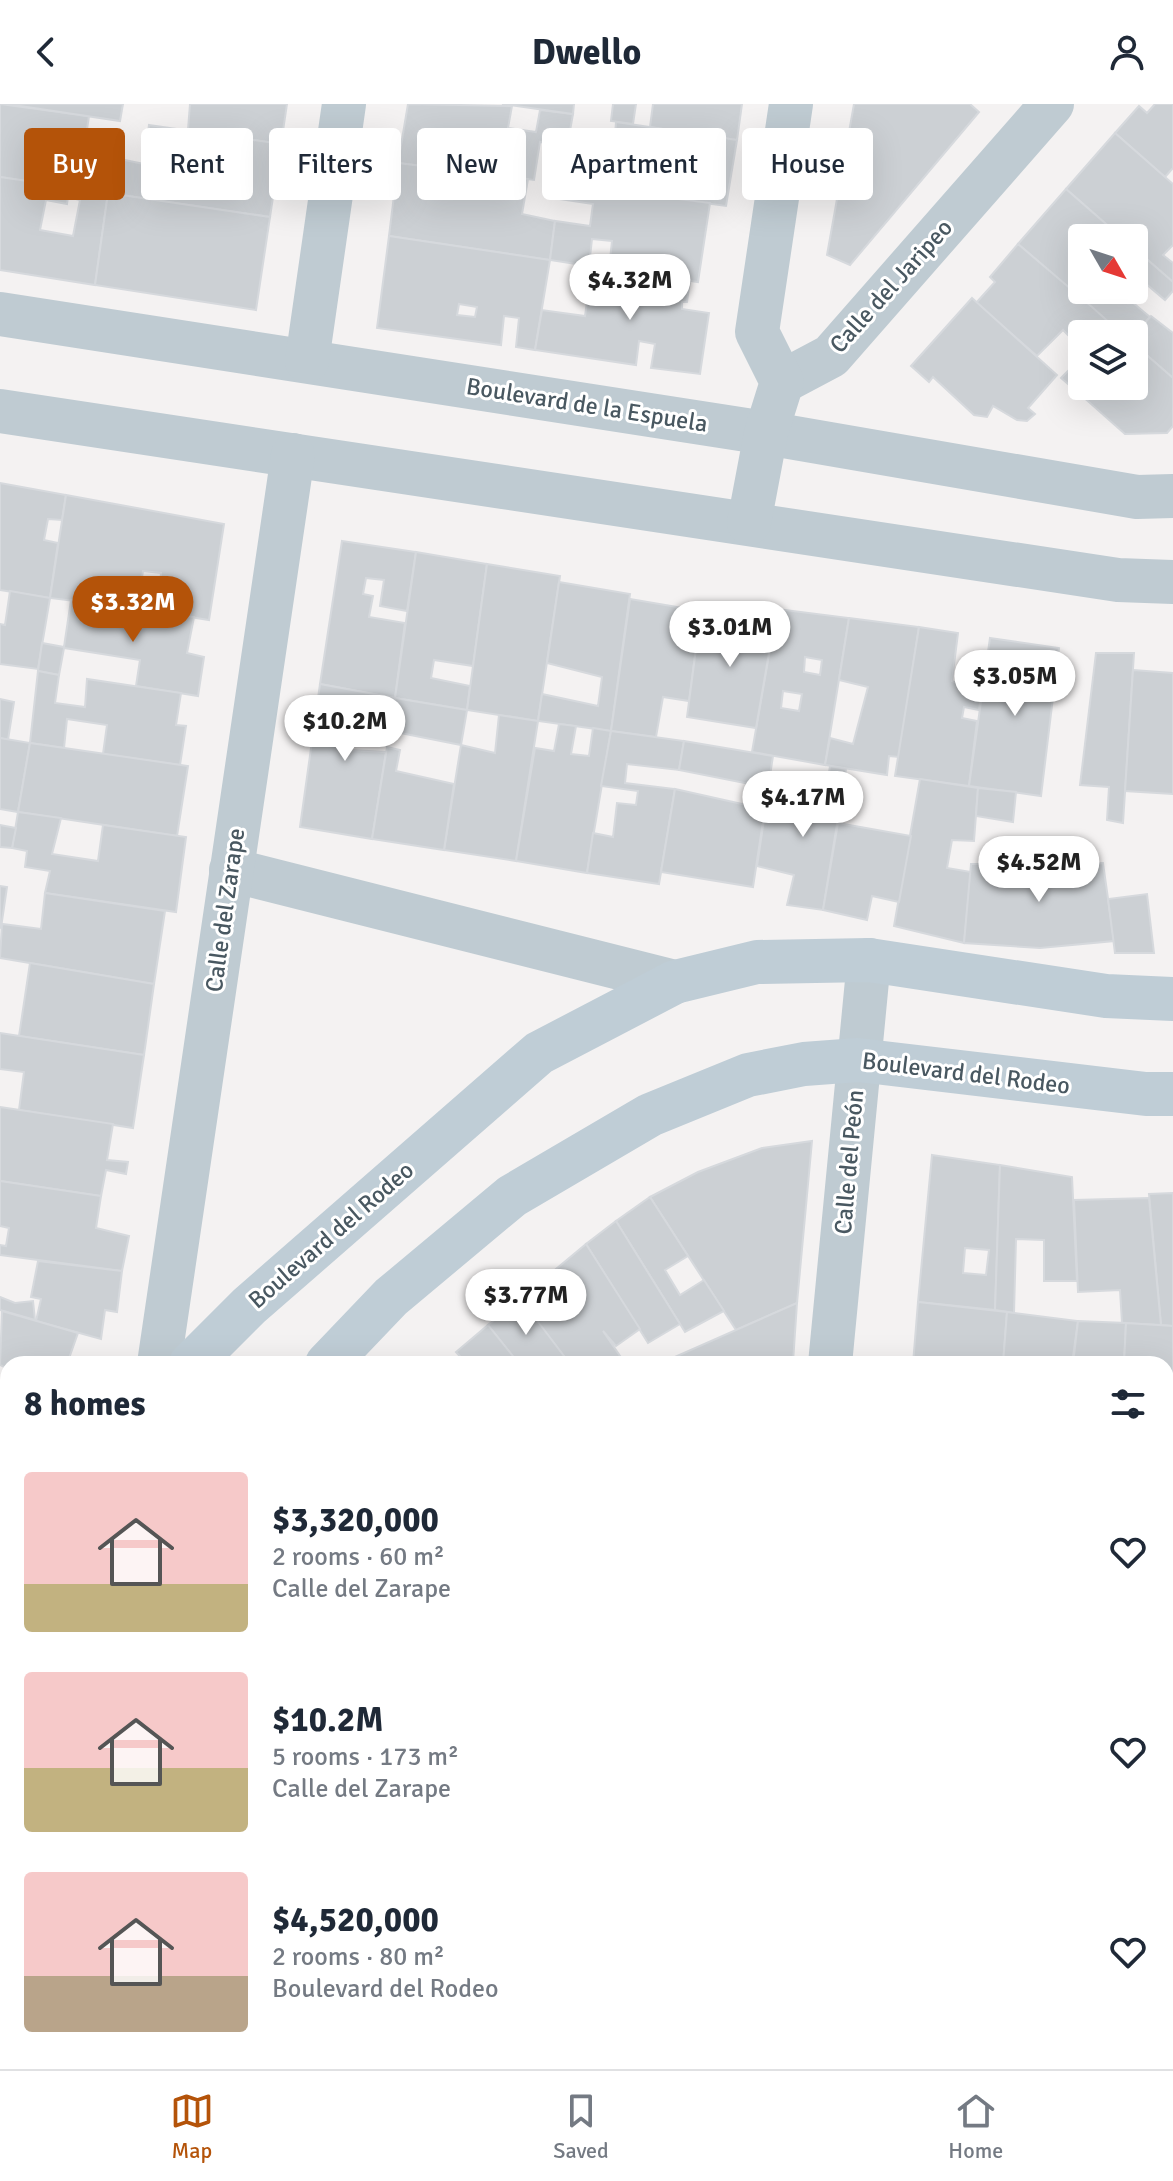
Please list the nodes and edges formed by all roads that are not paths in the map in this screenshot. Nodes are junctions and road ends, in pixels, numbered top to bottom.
1 (344, 104) edge
2 (791, 104) edge
3 (1052, 104) edge
4 (0, 314) edge
5 (307, 361) junction
6 (782, 382) junction
7 (0, 411) edge
8 (766, 433) junction
9 (293, 455) junction
10 (1173, 496) edge
11 (749, 523) junction
12 (1173, 582) edge
13 (231, 870) junction
14 (869, 960) junction
15 (675, 982) junction
16 (1173, 999) edge
17 (858, 1060) junction
18 (1173, 1094) edge
19 (160, 1356) edge
20 (199, 1356) edge
21 (335, 1356) edge
22 (831, 1356) edge

1 - 5 street
2 - 6 street
3 - 6 street, Calle del Jaripeo
4 - 5 street, Boulevard de la Espuela
5 - 8 street, Boulevard de la Espuela
6 - 8 street
7 - 9 street
8 - 10 street, Boulevard de la Espuela
8 - 11 street
9 - 11 street
9 - 13 street, Calle del Zarape
11 - 12 street
13 - 15 street, Boulevard del Rodeo
13 - 19 street, Calle del Zarape
14 - 15 street, Boulevard del Rodeo
14 - 16 street, Boulevard del Rodeo
14 - 17 street, Calle del Peón
15 - 20 street, Boulevard del Rodeo
17 - 18 street, Boulevard del Rodeo
17 - 21 street, Boulevard del Rodeo
17 - 22 street, Calle del Peón

